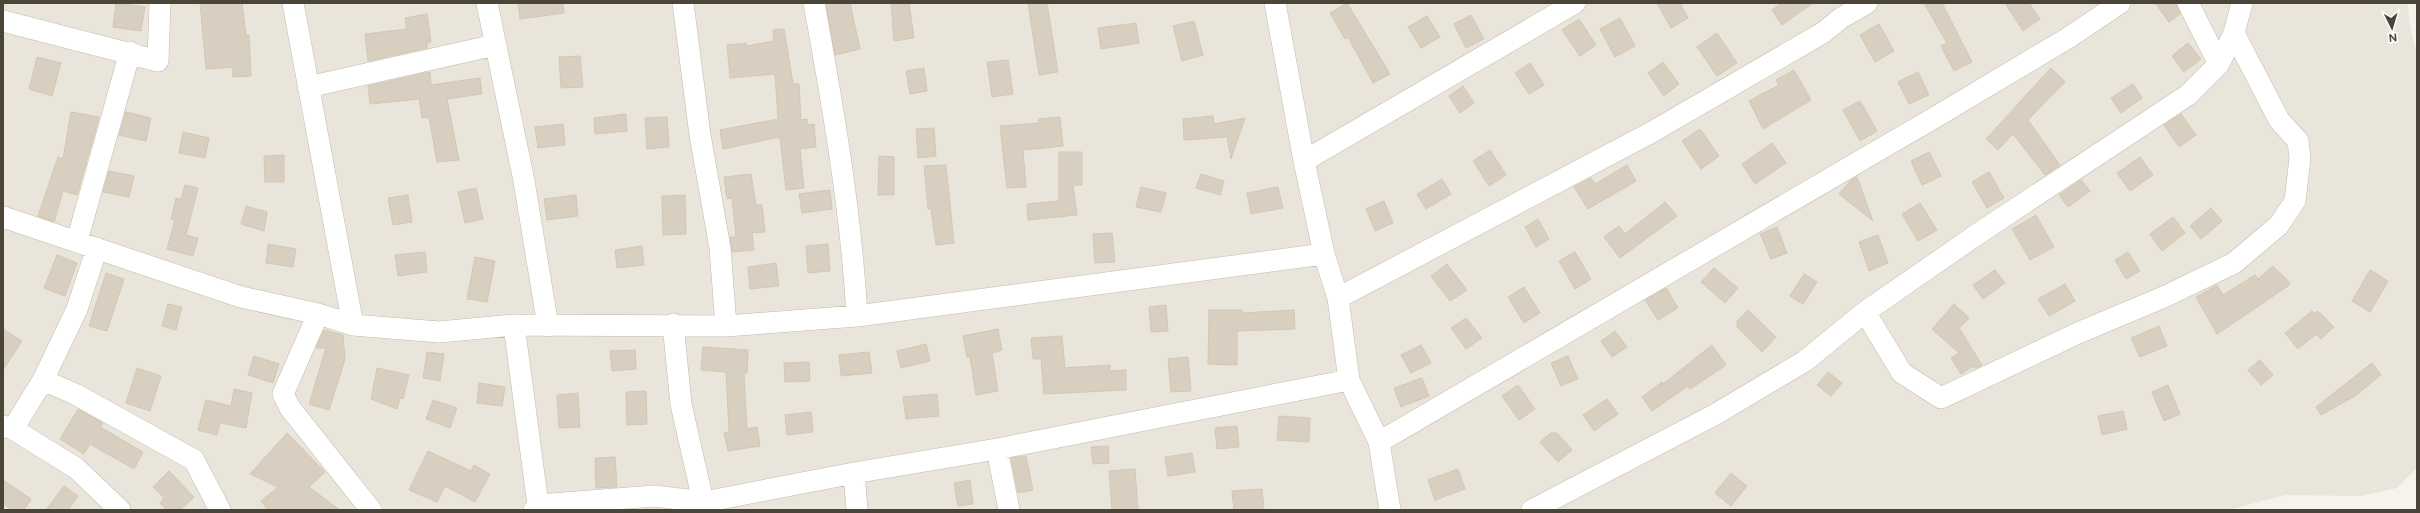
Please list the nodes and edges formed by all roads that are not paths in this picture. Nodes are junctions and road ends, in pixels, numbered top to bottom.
1 (160, 3) edge
2 (293, 3) edge
3 (487, 3) edge
4 (683, 3) edge
5 (814, 3) edge
6 (1275, 3) edge
7 (1575, 3) edge
8 (1867, 3) edge
9 (2120, 3) edge
10 (2188, 3) edge
11 (2242, 3) edge
12 (3, 21) edge
13 (2234, 33) junction
14 (495, 45) junction
15 (130, 52) junction
16 (2219, 64) junction
17 (308, 87) junction
18 (1304, 161) junction
19 (3, 217) edge
20 (76, 241) junction
21 (97, 248) junction
22 (1324, 254) junction
23 (1338, 298) junction
24 (1865, 312) junction
25 (318, 314) junction
26 (858, 316) junction
27 (353, 324) junction
28 (673, 324) junction
29 (514, 325) junction
30 (548, 326) junction
31 (726, 326) junction
32 (43, 380) junction
33 (1349, 380) junction
34 (8, 428) edge
35 (1379, 442) junction
36 (997, 449) junction
37 (854, 473) junction
38 (705, 506) edge
39 (536, 507) edge
40 (120, 510) edge
41 (220, 510) edge
42 (371, 510) edge
43 (857, 510) edge
44 (1009, 510) edge
45 (1390, 510) edge
46 (1532, 510) edge

1 - 15 street
2 - 17 street
3 - 14 street
4 - 31 street
5 - 26 street
6 - 18 street
7 - 18 street
8 - 23 street
9 - 35 street
10 - 16 street
11 - 13 street
12 - 15 street
13 - 16 street
13 - 24 street
14 - 17 street
14 - 30 street
15 - 20 street
16 - 24 street
17 - 27 street
18 - 22 street
19 - 20 street
20 - 21 street
21 - 25 street
21 - 32 street
22 - 23 street
22 - 26 street
23 - 33 street
24 - 46 street
25 - 27 street
25 - 42 street
26 - 31 street
27 - 29 street
28 - 30 street
28 - 31 street
28 - 38 street
29 - 30 street
29 - 39 street
32 - 34 street
32 - 41 street
33 - 35 street
33 - 36 street
34 - 40 street
35 - 45 street
36 - 37 street
36 - 44 street
37 - 38 street
37 - 43 street
38 - 39 street

